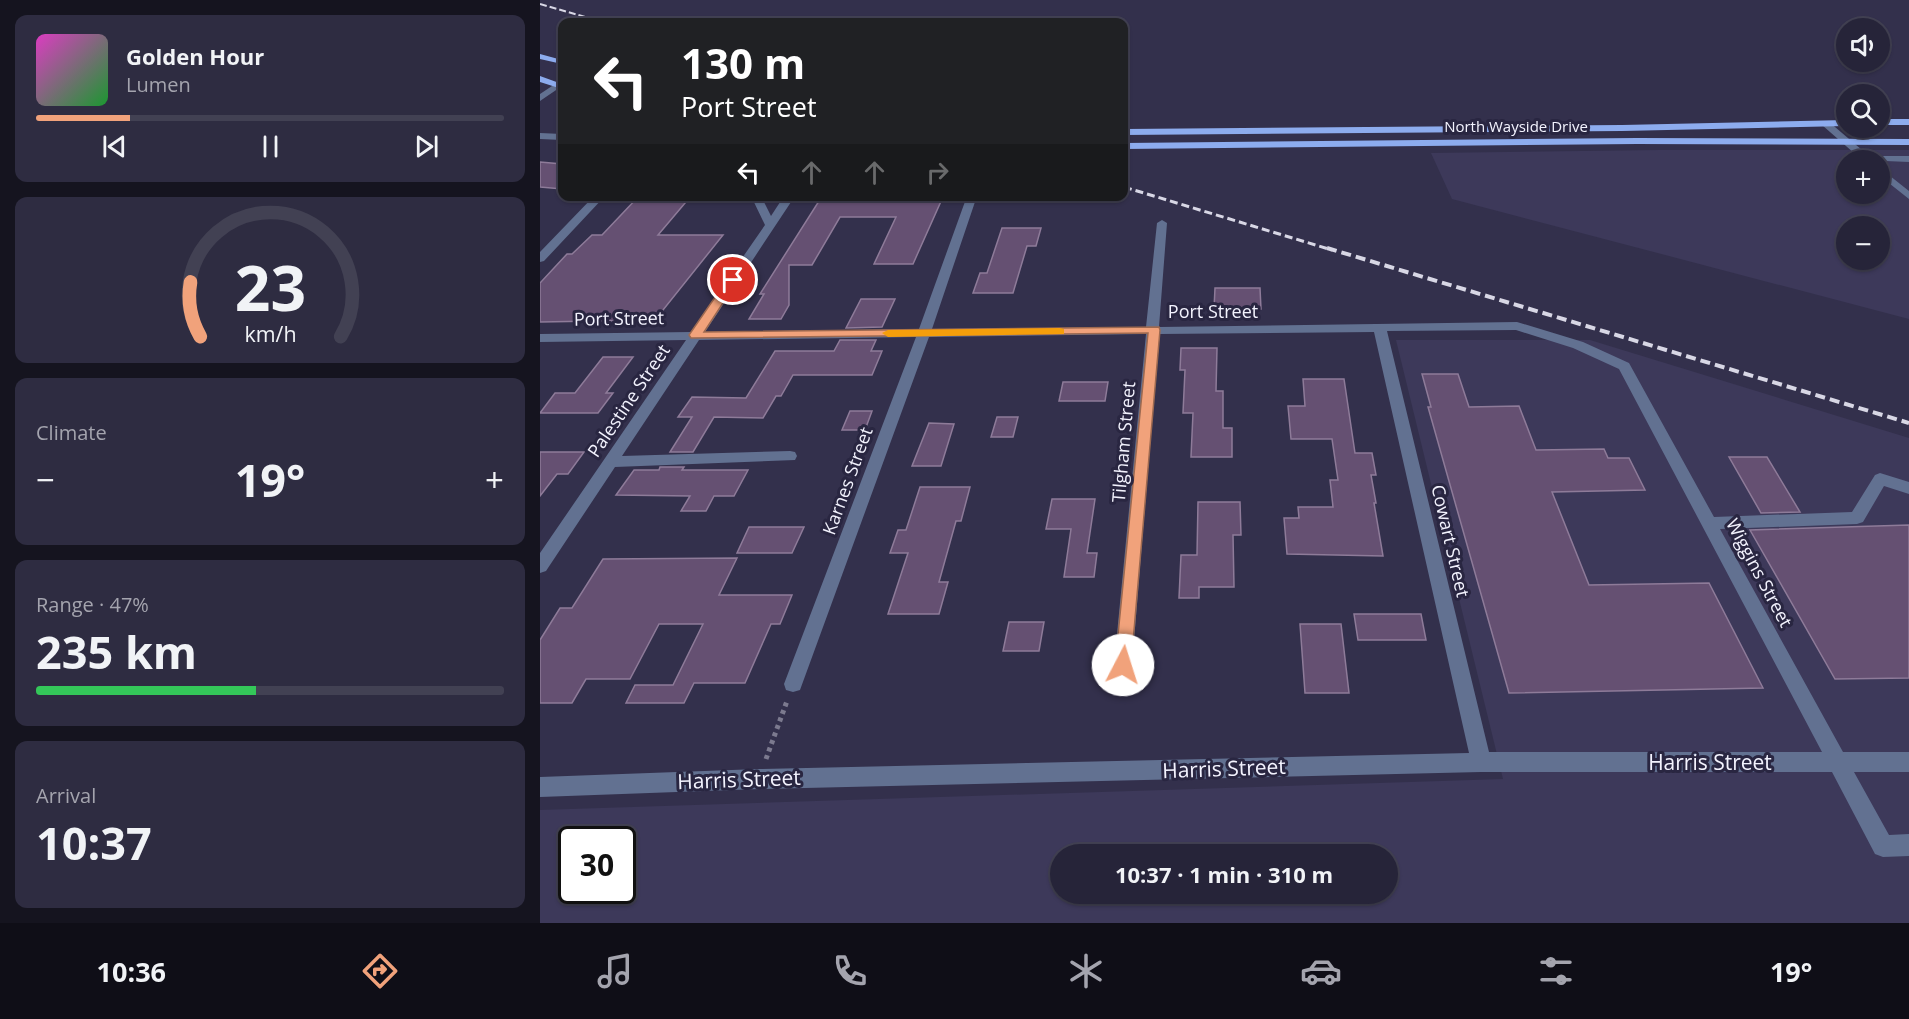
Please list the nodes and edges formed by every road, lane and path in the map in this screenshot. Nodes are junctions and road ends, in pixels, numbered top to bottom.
1 (540, 56) edge
2 (558, 61) edge
3 (540, 79) edge
4 (558, 85) edge
5 (558, 87) edge
6 (540, 98) edge
7 (1890, 122) edge
8 (1909, 122) edge
9 (1825, 123) junction
10 (1836, 123) edge
11 (1128, 132) edge
12 (540, 136) edge
13 (558, 137) edge
14 (1909, 142) edge
15 (1848, 143) junction
16 (1128, 146) edge
17 (1856, 150) edge
18 (1890, 159) edge
19 (1909, 159) edge
20 (1890, 180) edge
21 (1909, 196) edge
22 (595, 201) edge
23 (758, 201) edge
24 (786, 201) edge
25 (970, 201) edge
26 (1162, 223) dead end
27 (770, 224) junction
28 (540, 259) edge
29 (1380, 329) junction
30 (1154, 330) junction
31 (924, 333) junction
32 (695, 335) junction
33 (540, 338) edge
34 (1643, 400) joint
35 (790, 456) dead end
36 (610, 462) junction
37 (1909, 488) edge
38 (1710, 523) junction
39 (540, 566) edge
40 (1123, 665) dead end
41 (793, 684) joint
42 (1481, 762) junction
43 (1909, 762) edge
44 (1840, 764) junction
45 (759, 779) junction
46 (540, 787) edge
47 (1909, 845) edge

1 - 2 main road
3 - 4 main road
5 - 6 street
7 - 8 main road
9 - 10 main road, North Wayside Drive
9 - 11 main road, North Wayside Drive
9 - 15 street
12 - 13 street
14 - 15 main road, North Wayside Drive
15 - 16 main road, North Wayside Drive
15 - 17 street
18 - 19 street
20 - 21 street
22 - 28 street
23 - 27 street
24 - 27 street, Palestine Street
25 - 31 street, Karnes Street
26 - 30 street, Tilgham Street
27 - 32 street, Palestine Street
29 - 30 street, Port Street
29 - 34 street, Port Street
29 - 42 street, Cowart Street
30 - 31 street, Port Street
30 - 40 street, Tilgham Street
31 - 32 street, Port Street
31 - 41 street, Karnes Street
32 - 33 street, Port Street
32 - 36 street, Palestine Street
34 - 38 street, Wiggins Street
35 - 36 street
36 - 39 street, Palestine Street
37 - 38 street
38 - 44 street, Wiggins Street
41 - 45 path
42 - 44 street, Harris Street
42 - 45 street, Harris Street
43 - 44 street, Harris Street
44 - 47 street, Wiggins Street
45 - 46 street, Harris Street

